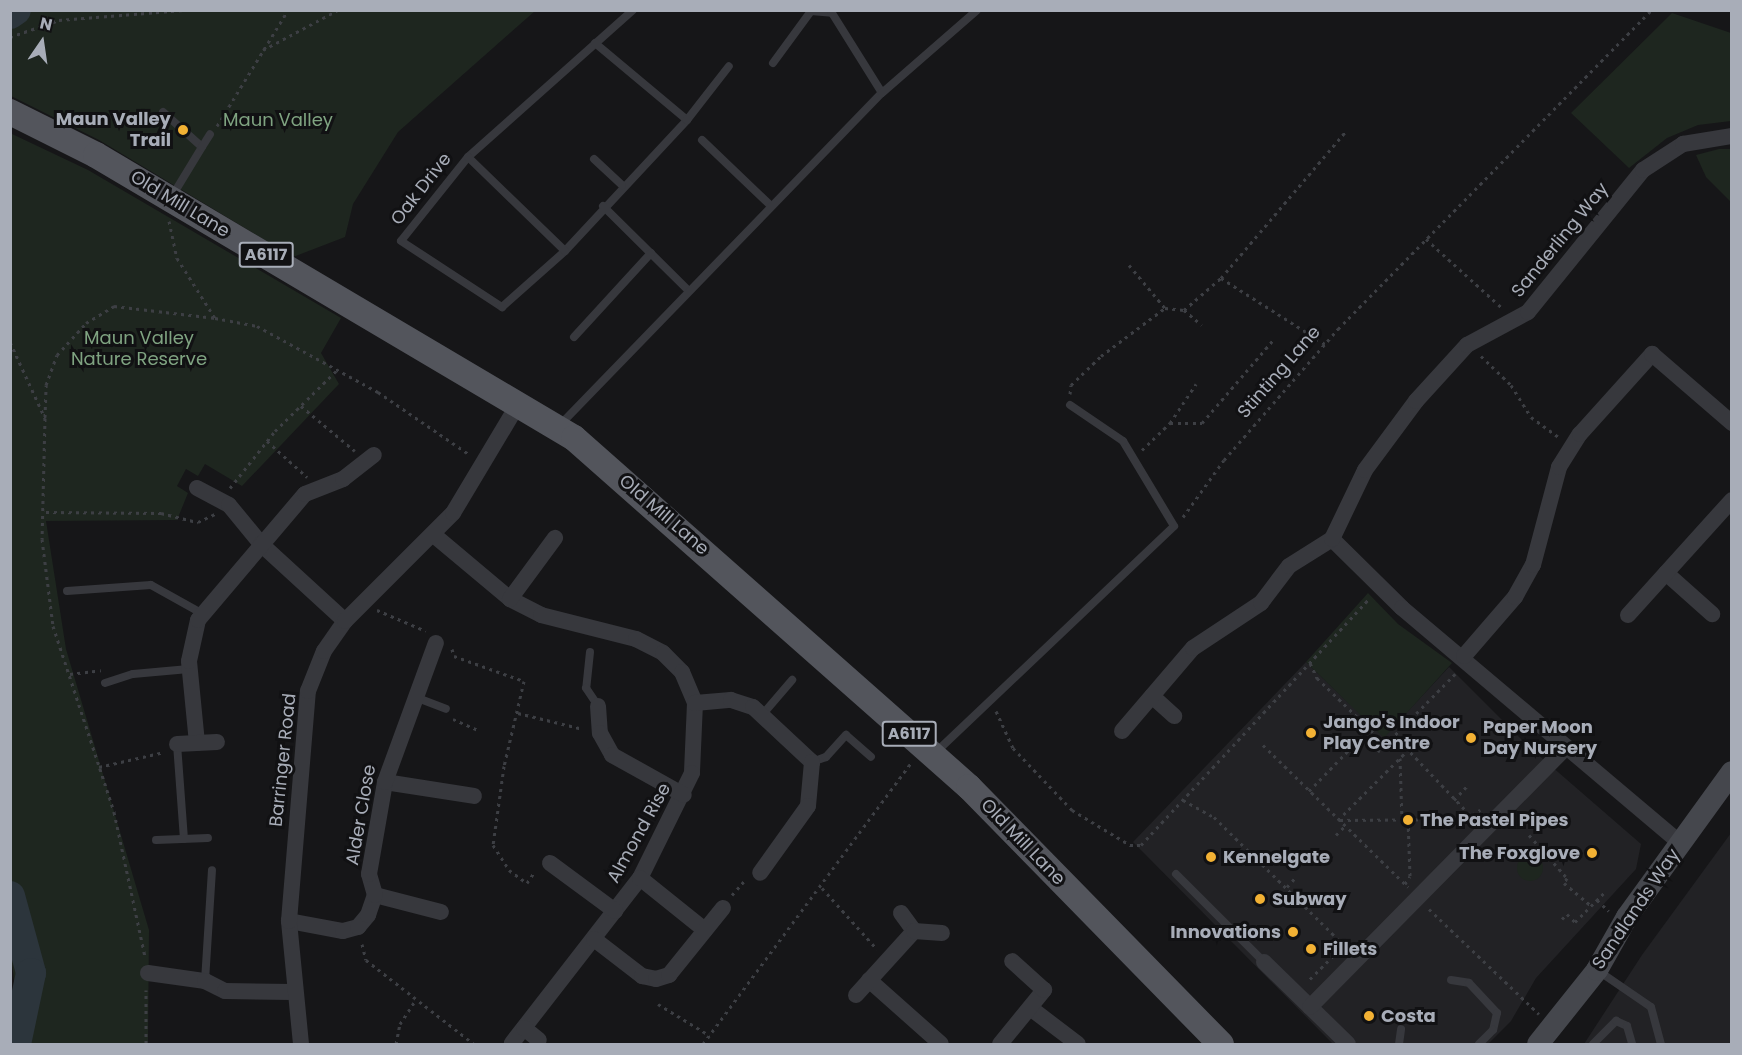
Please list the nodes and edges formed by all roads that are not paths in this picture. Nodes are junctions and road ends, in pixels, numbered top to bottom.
1 (633, 10) edge
2 (977, 10) edge
3 (595, 43) junction
4 (773, 63) dead end
5 (729, 66) dead end
6 (882, 93) junction
7 (10, 112) edge
8 (163, 112) dead end
9 (687, 120) junction
10 (210, 134) road end
11 (1731, 136) edge
12 (702, 140) dead end
13 (202, 147) junction
14 (468, 157) junction
15 (594, 159) dead end
16 (622, 185) junction
17 (171, 198) junction
18 (770, 205) junction
19 (603, 206) junction
20 (565, 251) junction
21 (651, 253) junction
22 (687, 289) junction
23 (574, 336) dead end
24 (1070, 405) road end
25 (517, 406) junction
26 (1729, 417) edge
27 (557, 428) junction
28 (374, 455) dead end
29 (197, 488) dead end
30 (1731, 500) edge
31 (435, 536) junction
32 (555, 538) dead end
33 (1332, 539) junction
34 (261, 544) junction
35 (1666, 573) junction
36 (66, 591) dead end
37 (510, 599) junction
38 (203, 614) junction
39 (1712, 614) dead end
40 (1628, 615) dead end
41 (345, 621) junction
42 (438, 639) road end
43 (590, 652) dead end
44 (1464, 656) junction
45 (189, 669) junction
46 (792, 680) dead end
47 (105, 683) dead end
48 (1152, 696) junction
49 (415, 697) junction
50 (695, 703) junction
51 (598, 706) joint
52 (446, 709) road end
53 (763, 714) junction
54 (1174, 716) dead end
55 (1122, 731) dead end
56 (217, 742) dead end
57 (197, 743) junction
58 (177, 744) joint
59 (1565, 747) junction
60 (928, 751) junction
61 (871, 757) dead end
62 (813, 762) junction
63 (1731, 772) edge
64 (385, 782) junction
65 (684, 795) junction
66 (474, 796) dead end
67 (208, 838) dead end
68 (184, 839) junction
69 (156, 840) dead end
70 (1680, 843) junction
71 (554, 866) road end
72 (212, 870) dead end
73 (760, 873) dead end
74 (1176, 874) dead end
75 (640, 878) junction
76 (375, 894) junction
77 (725, 905) road end
78 (615, 911) junction
79 (441, 912) dead end
80 (901, 913) dead end
81 (289, 921) junction
82 (705, 930) junction
83 (914, 931) junction
84 (942, 933) dead end
85 (594, 939) junction
86 (1012, 961) dead end
87 (1264, 962) joint
88 (1598, 970) junction
89 (148, 973) road end
90 (869, 980) junction
91 (1451, 980) dead end
92 (205, 981) junction
93 (292, 993) junction
94 (856, 995) dead end
95 (1310, 1007) junction
96 (1033, 1010) junction
97 (524, 1028) junction
98 (1401, 1029) dead end
99 (539, 1040) dead end
100 (512, 1043) dead end
101 (301, 1044) edge
102 (940, 1044) edge
103 (1000, 1044) edge
104 (1078, 1044) edge
105 (1221, 1044) edge
106 (1348, 1044) edge
107 (1399, 1044) edge
108 (1479, 1044) edge
109 (1538, 1044) edge
110 (1593, 1044) edge
111 (1632, 1044) edge
112 (1661, 1044) edge

1 - 3 lane, Oak Drive
2 - 6 lane
3 - 9 lane
3 - 14 lane, Oak Drive
4 - 6 lane
5 - 9 lane, Oak Drive
6 - 18 lane
7 - 17 main road, Old Mill Lane / A6117
8 - 13 lane
9 - 16 lane, Oak Drive
10 - 13 lane
11 - 33 street, Sanderling Way
12 - 18 lane
13 - 17 lane
14 - 20 lane
14 - 20 lane, Oak Drive
15 - 16 lane
16 - 19 lane, Oak Drive
17 - 25 main road, Old Mill Lane / A6117
18 - 22 lane
19 - 20 lane, Oak Drive
19 - 21 lane
21 - 22 lane
21 - 23 lane
22 - 27 lane
24 - 60 lane
25 - 27 main road, Old Mill Lane / A6117
25 - 31 street, Barringer Road
26 - 44 street
27 - 60 main road, Old Mill Lane / A6117
28 - 34 street
29 - 34 street
30 - 35 street
31 - 37 street, Almond Rise
31 - 41 street, Barringer Road
32 - 37 street
33 - 44 street
33 - 48 street
34 - 38 street
34 - 41 street
35 - 39 street
35 - 40 street
36 - 38 lane
37 - 50 street, Almond Rise
38 - 45 street
41 - 81 street, Barringer Road
42 - 49 street, Alder Close
43 - 51 lane
44 - 59 street
45 - 47 lane
45 - 57 street
46 - 53 lane
48 - 54 street
48 - 55 street
49 - 52 lane
49 - 64 street, Alder Close
50 - 53 street
50 - 65 street, Almond Rise
51 - 65 street
53 - 62 street
56 - 57 street
57 - 58 street
58 - 68 lane
59 - 70 street
59 - 95 street
60 - 105 main road, Old Mill Lane / A6117
61 - 62 lane
62 - 73 street
63 - 70 street, Sandlands Way
64 - 66 street
64 - 76 street, Alder Close
65 - 75 street, Almond Rise
67 - 68 lane
68 - 69 lane
70 - 88 street, Sandlands Way
71 - 78 street
72 - 92 lane
74 - 87 lane
75 - 78 street, Almond Rise
75 - 82 street
76 - 79 street
76 - 81 street
77 - 82 street
78 - 85 street, Almond Rise
80 - 83 street
81 - 93 street, Barringer Road
82 - 85 street
83 - 84 street
83 - 90 street
85 - 97 street, Almond Rise
86 - 96 street
87 - 95 street
88 - 109 street, Sandlands Way
88 - 112 lane
89 - 92 street
90 - 94 street
90 - 102 street
91 - 108 lane
92 - 93 street
93 - 101 street, Barringer Road
95 - 106 street
96 - 103 street
96 - 104 street
97 - 99 street
97 - 100 street, Almond Rise
98 - 107 lane
110 - 111 lane

